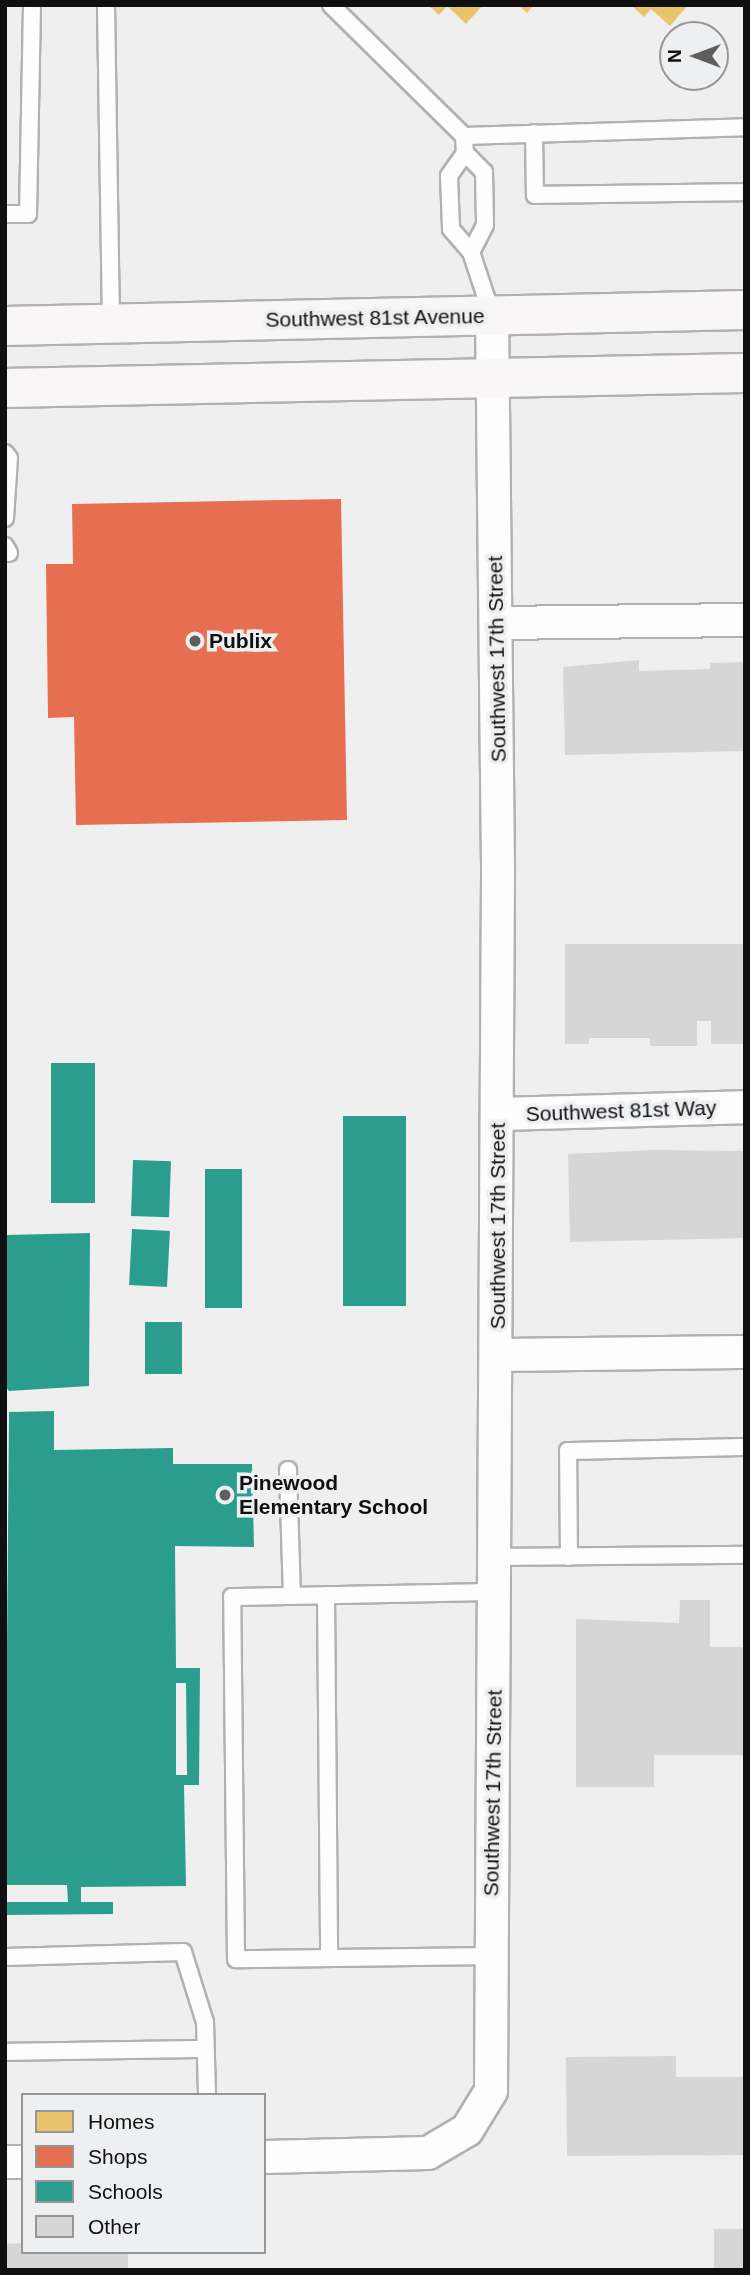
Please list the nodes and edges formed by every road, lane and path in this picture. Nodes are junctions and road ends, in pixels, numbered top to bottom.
1 (32, 5) edge
2 (106, 5) edge
3 (331, 5) edge
4 (745, 127) edge
5 (534, 132) junction
6 (464, 135) junction
7 (465, 153) junction
8 (745, 192) edge
9 (5, 214) edge
10 (471, 252) junction
11 (745, 310) edge
12 (492, 316) junction
13 (111, 323) junction
14 (5, 326) edge
15 (745, 373) edge
16 (493, 378) junction
17 (5, 388) edge
18 (5, 453) edge
19 (5, 518) edge
20 (745, 620) edge
21 (497, 623) junction
22 (745, 1107) edge
23 (498, 1114) junction
24 (745, 1352) edge
25 (497, 1355) junction
26 (745, 1447) edge
27 (288, 1470) dead end
28 (745, 1555) edge
29 (496, 1557) junction
30 (569, 1557) junction
31 (495, 1592) junction
32 (326, 1595) junction
33 (292, 1596) junction
34 (492, 1956) junction
35 (5, 1957) edge
36 (329, 1958) junction
37 (205, 2049) junction
38 (5, 2052) edge
39 (207, 2093) edge
40 (266, 2157) edge

1 - 9 lane
2 - 13 lane
3 - 6 lane
4 - 5 lane
5 - 6 lane
5 - 8 lane
6 - 7 lane
7 - 10 lane
7 - 10 lane
10 - 12 lane
11 - 12 street, Southwest 81st Avenue
12 - 13 street, Southwest 81st Avenue
12 - 16 street, Southwest 17th Street
13 - 14 street, Southwest 81st Avenue
15 - 16 street
16 - 17 street
16 - 21 street, Southwest 17th Street
18 - 19 lane
20 - 21 street
21 - 23 street, Southwest 17th Street
22 - 23 street, Southwest 81st Way
23 - 25 street, Southwest 17th Street
24 - 25 street
25 - 29 street, Southwest 17th Street
26 - 30 lane
27 - 33 lane
28 - 30 lane
29 - 30 lane
29 - 31 street, Southwest 17th Street
31 - 32 lane
31 - 34 street, Southwest 17th Street
32 - 33 lane
32 - 36 lane
33 - 36 lane
34 - 36 lane
34 - 40 street, Southwest 17th Street
35 - 37 lane
37 - 38 lane
37 - 39 lane

